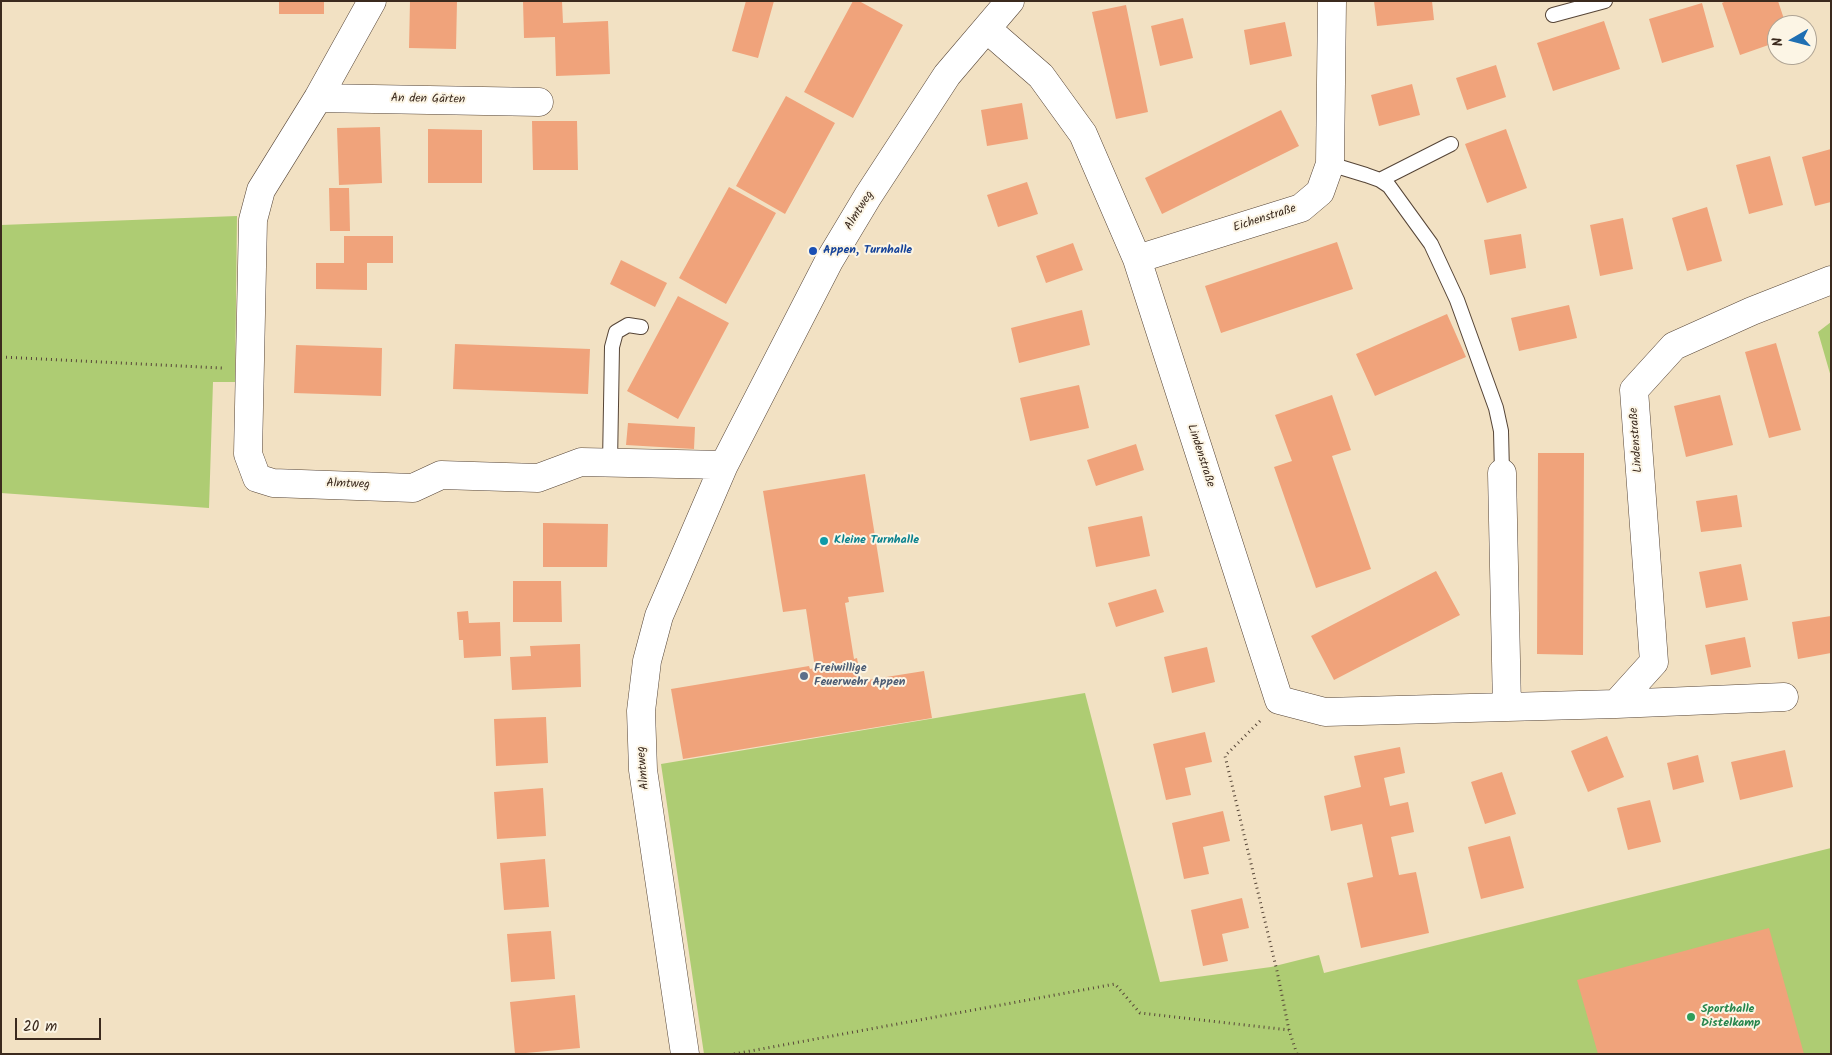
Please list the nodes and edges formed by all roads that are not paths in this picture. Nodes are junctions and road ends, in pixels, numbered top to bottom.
1 (372, 1) edge
2 (1010, 1) edge
3 (1332, 1) edge
4 (1605, 1) edge
5 (1553, 15) dead end
6 (987, 29) junction
7 (318, 98) junction
8 (539, 102) dead end
9 (1451, 144) dead end
10 (1330, 164) junction
11 (1380, 180) junction
12 (1137, 259) junction
13 (1831, 280) edge
14 (641, 327) dead end
15 (610, 463) junction
16 (724, 465) junction
17 (1502, 473) joint
18 (1784, 696) dead end
19 (1616, 704) junction
20 (1506, 707) junction
21 (685, 1054) edge

1 - 7 street
2 - 6 street, Almtweg
3 - 10 street, Eichenstraße
4 - 5 lane
6 - 12 street, Lindenstraße
6 - 16 street, Almtweg
7 - 8 street, An den Gärten
7 - 15 street, Almtweg
9 - 11 lane
10 - 11 lane
10 - 12 street, Eichenstraße
11 - 17 lane
12 - 20 street, Lindenstraße
13 - 19 street, Lindenstraße
14 - 15 lane
15 - 16 street, Almtweg
16 - 21 street, Almtweg
17 - 20 street
18 - 19 street
19 - 20 street

